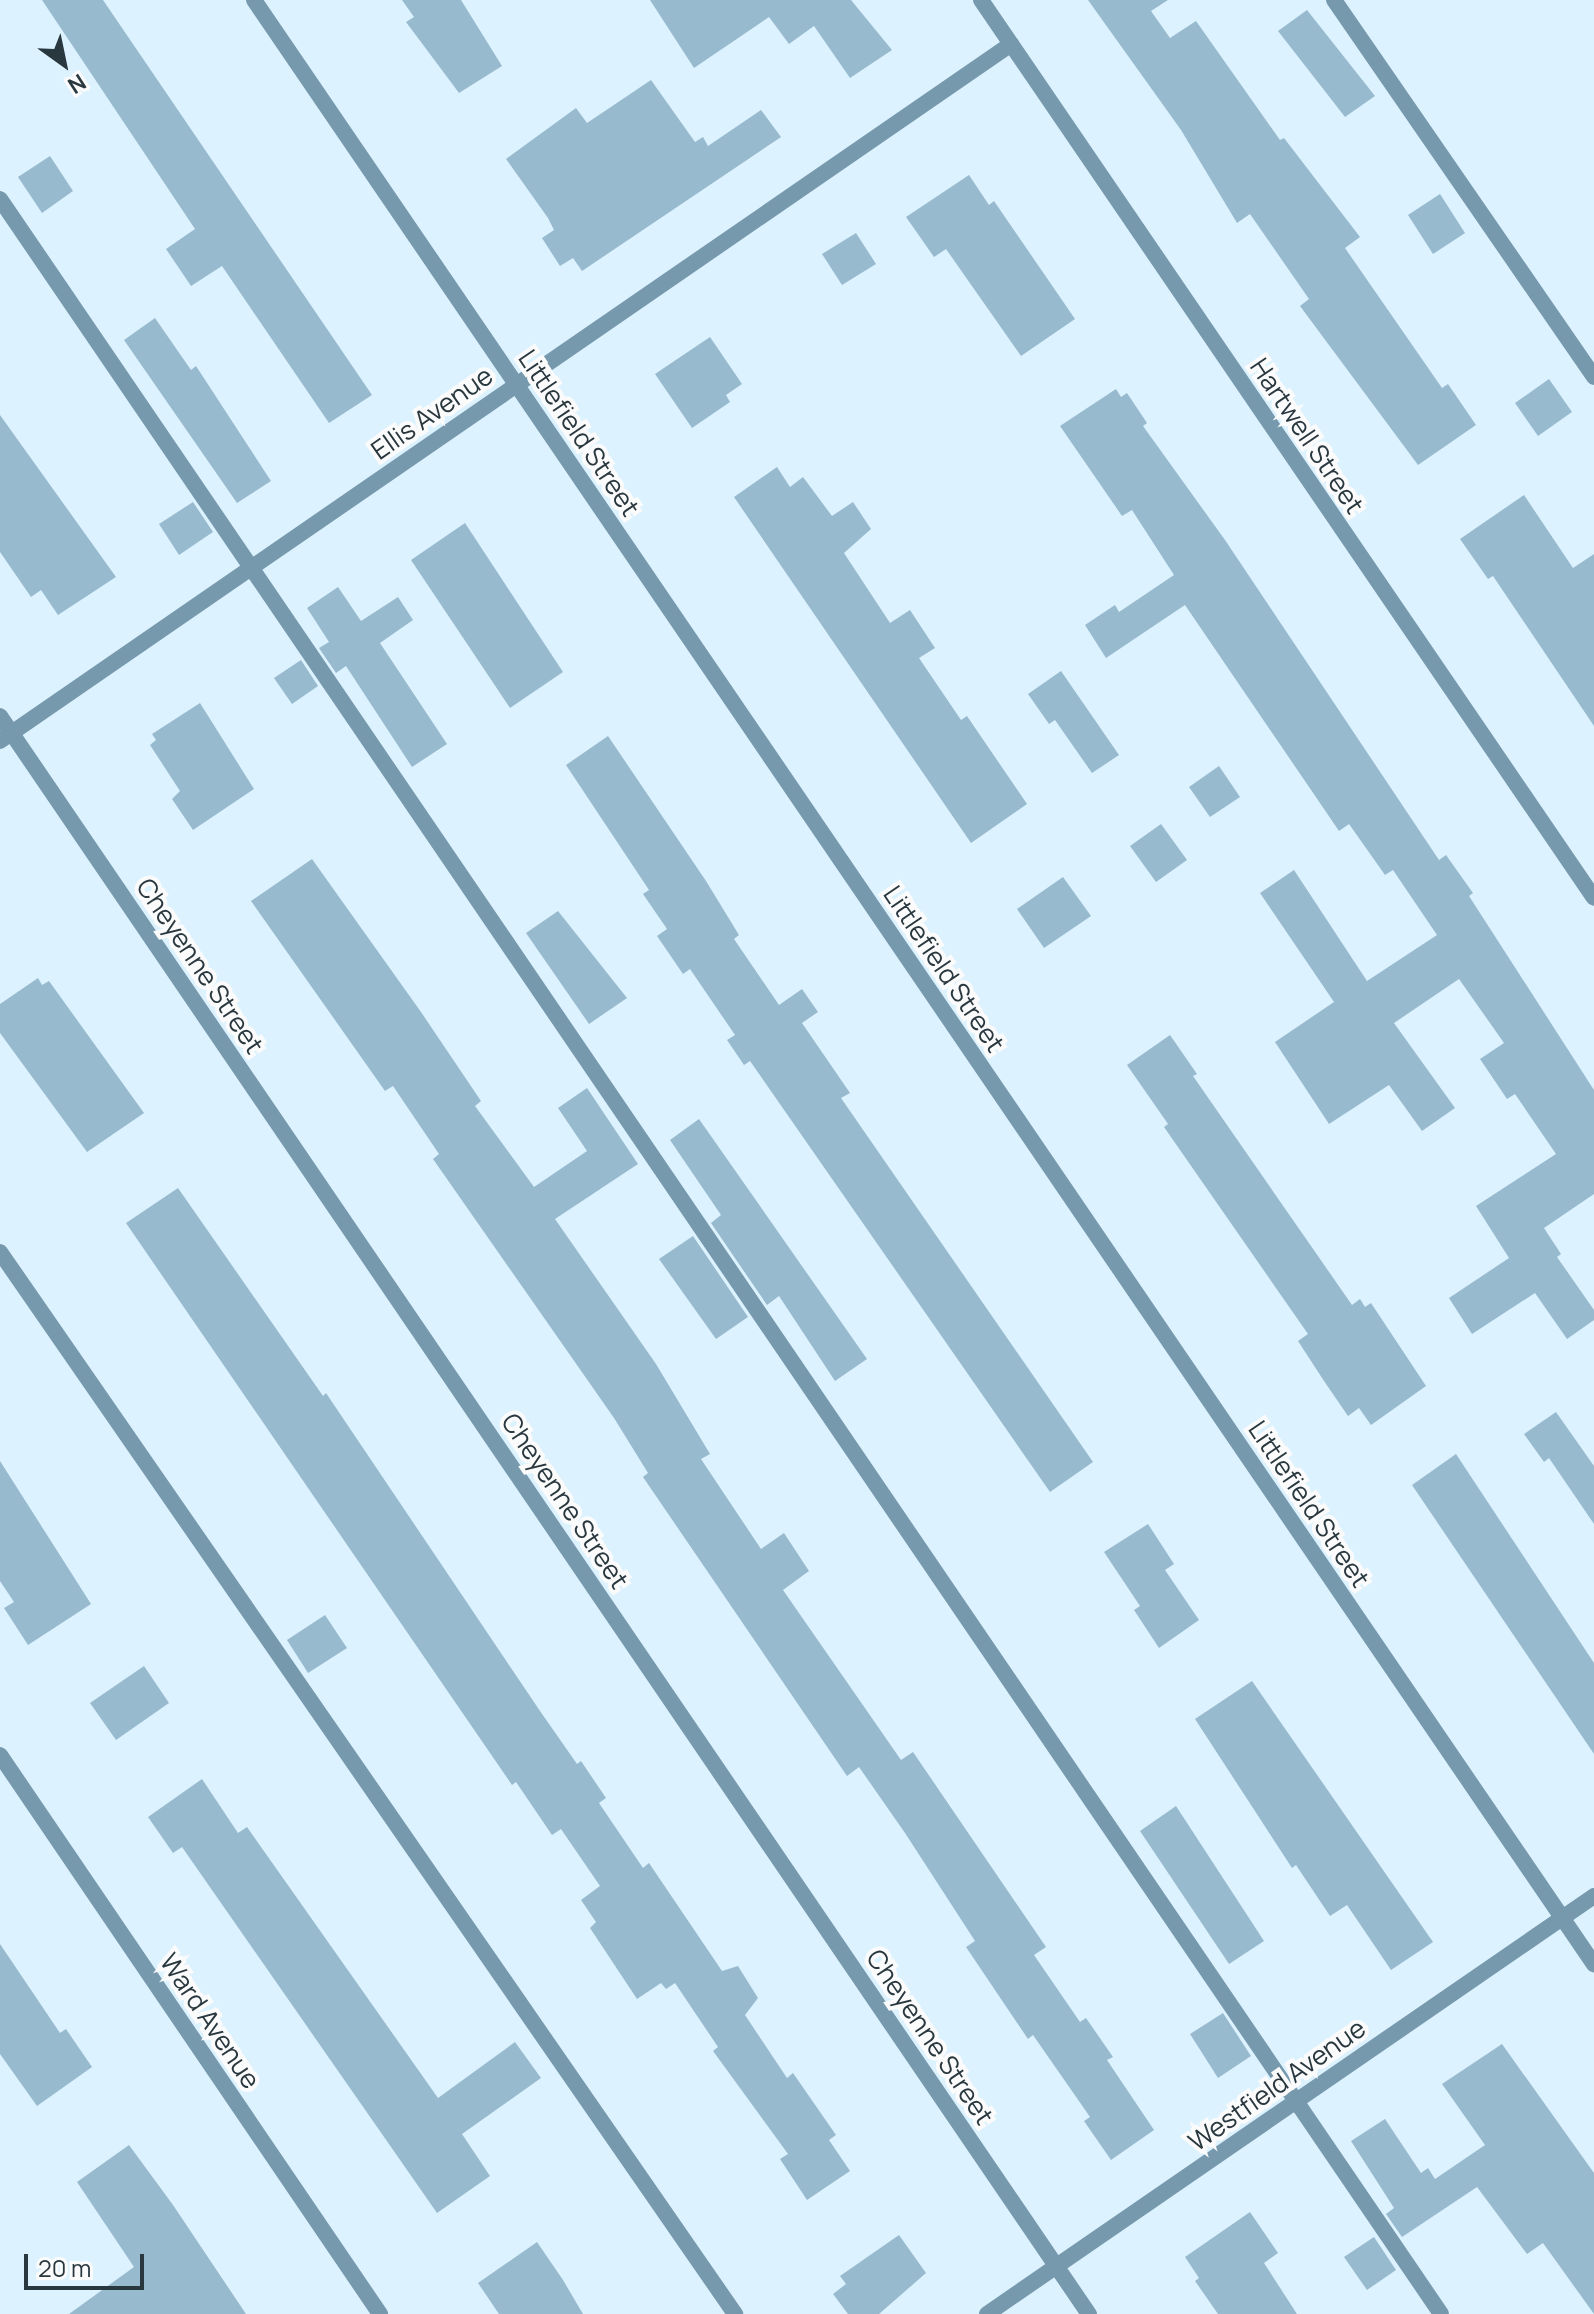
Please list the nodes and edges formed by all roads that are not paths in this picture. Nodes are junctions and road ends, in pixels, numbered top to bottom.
1 (254, 0) edge
2 (981, 0) edge
3 (1334, 0) edge
4 (1011, 44) junction
5 (0, 199) edge
6 (1594, 377) edge
7 (516, 384) junction
8 (252, 567) junction
9 (0, 716) edge
10 (6, 737) edge
11 (1594, 898) edge
12 (0, 1252) edge
13 (0, 1755) edge
14 (1594, 1896) edge
15 (1562, 1918) junction
16 (1594, 1964) edge
17 (1294, 2103) junction
18 (1057, 2266) junction
19 (380, 2314) edge
20 (735, 2314) edge
21 (987, 2314) edge
22 (1089, 2314) edge
23 (1441, 2314) edge

1 - 7 street, Littlefield Street
2 - 4 street, Hartwell Street
3 - 6 street
4 - 7 street, Ellis Avenue
4 - 11 street, Hartwell Street
5 - 8 street
7 - 8 street, Ellis Avenue
7 - 15 street, Littlefield Street
8 - 10 street, Ellis Avenue
8 - 17 street
9 - 10 street, Cheyenne Street
10 - 18 street, Cheyenne Street
12 - 20 street
13 - 19 street, Ward Avenue
14 - 15 street, Westfield Avenue
15 - 16 street, Littlefield Street
15 - 17 street, Westfield Avenue
17 - 18 street, Westfield Avenue
17 - 23 street
18 - 21 street, Westfield Avenue
18 - 22 street, Cheyenne Street

